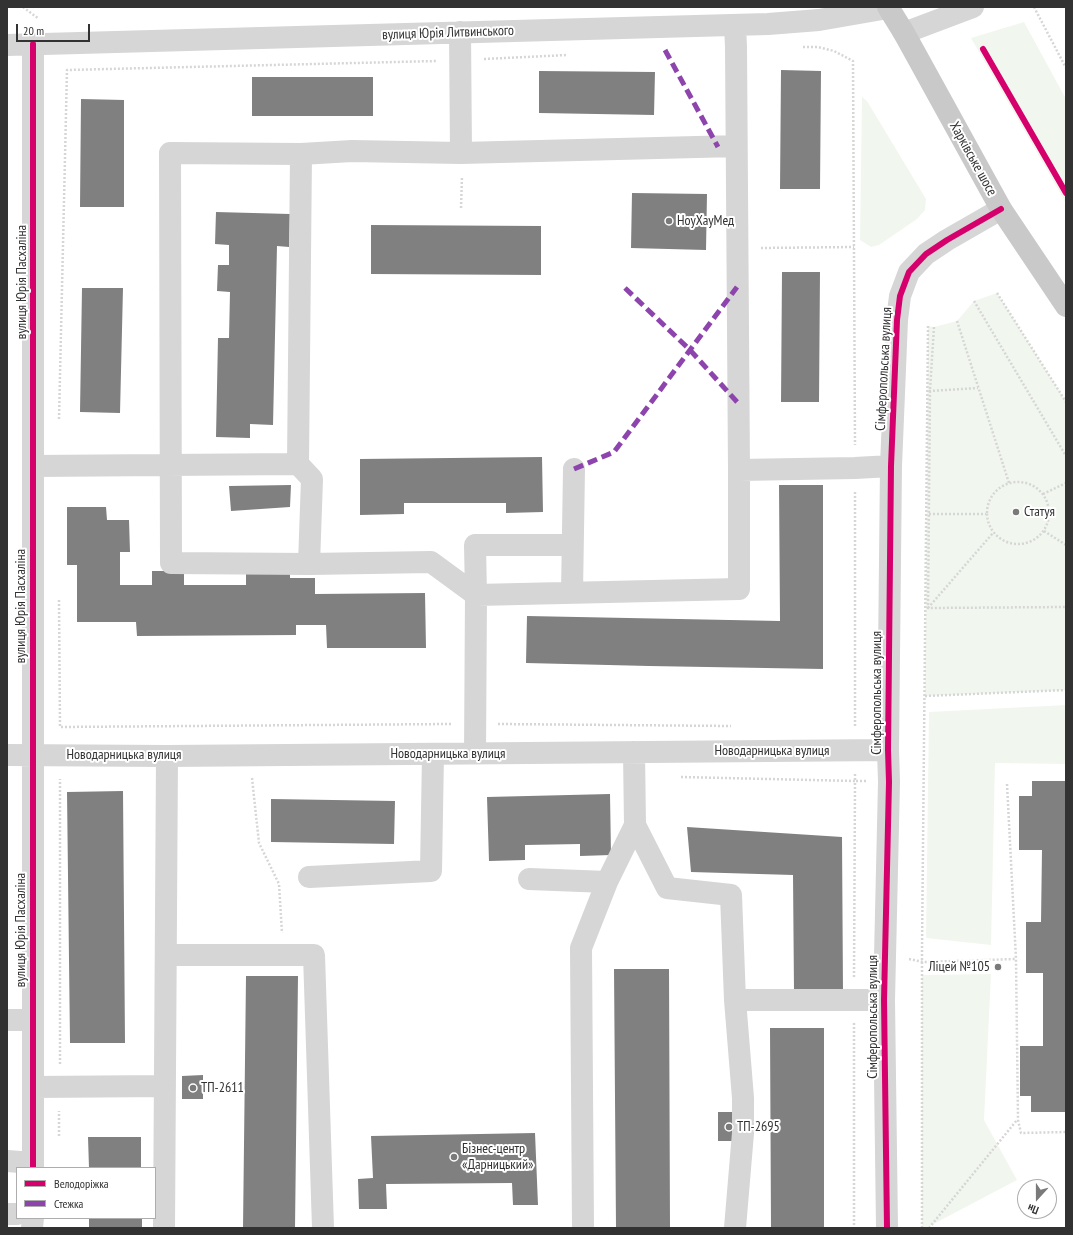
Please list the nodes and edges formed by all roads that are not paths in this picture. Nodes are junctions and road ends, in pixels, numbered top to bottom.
1 (888, 7) edge
2 (973, 7) edge
3 (735, 25) junction
4 (460, 32) junction
5 (904, 33) junction
6 (34, 44) junction
7 (7, 45) edge
8 (736, 146) junction
9 (462, 153) junction
10 (301, 154) junction
11 (1001, 209) junction
12 (1066, 306) edge
13 (171, 464) junction
14 (298, 464) junction
15 (33, 466) junction
16 (891, 466) junction
17 (574, 469) dead end
18 (739, 470) junction
19 (572, 545) junction
20 (309, 564) junction
21 (572, 593) junction
22 (476, 595) junction
23 (888, 750) junction
24 (634, 752) junction
25 (475, 753) junction
26 (433, 754) junction
27 (7, 755) edge
28 (33, 755) junction
29 (168, 756) junction
30 (635, 825) junction
31 (309, 876) dead end
32 (529, 879) dead end
33 (607, 882) junction
34 (166, 955) junction
35 (735, 1000) junction
36 (884, 1000) junction
37 (7, 1020) edge
38 (33, 1020) junction
39 (165, 1086) junction
40 (33, 1087) junction
41 (7, 1161) edge
42 (33, 1166) edge
43 (164, 1228) edge
44 (323, 1228) edge
45 (583, 1228) edge
46 (735, 1228) edge
47 (887, 1228) edge

1 - 3 street, вулиця Юрія Литвинського
1 - 5 main road, Харківське шосе
2 - 5 street
3 - 4 street, вулиця Юрія Литвинського
3 - 8 street
4 - 6 street, вулиця Юрія Литвинського
4 - 9 street
5 - 11 main road, Харківське шосе
6 - 7 street, вулиця Юрія Литвинського
6 - 15 street, вулиця Юрія Пасхаліна
8 - 9 street
8 - 18 street
9 - 10 street
10 - 13 street
10 - 14 street
11 - 12 main road, Харківське шосе
11 - 16 street, Сімферопольська вулиця
13 - 14 street
13 - 15 street
13 - 20 street
14 - 20 street
15 - 28 street, вулиця Юрія Пасхаліна
16 - 18 street
16 - 23 street, Сімферопольська вулиця
17 - 19 street
18 - 21 street
19 - 21 street
19 - 22 street
20 - 22 street
21 - 22 street
22 - 25 street
23 - 24 street, Новодарницька вулиця
23 - 36 street, Сімферопольська вулиця
24 - 25 street, Новодарницька вулиця
24 - 30 street
25 - 26 street, Новодарницька вулиця
26 - 29 street, Новодарницька вулиця
26 - 31 street
27 - 28 street, Новодарницька вулиця
28 - 29 street, Новодарницька вулиця
28 - 38 street, вулиця Юрія Пасхаліна
29 - 34 street
30 - 33 street
30 - 35 street
32 - 33 street
33 - 45 street
34 - 39 street
34 - 44 street
35 - 36 street
35 - 46 street
36 - 47 street, Сімферопольська вулиця
37 - 38 street
38 - 40 street, вулиця Юрія Пасхаліна
39 - 40 street
39 - 43 street
40 - 42 street, вулиця Юрія Пасхаліна
41 - 42 street

